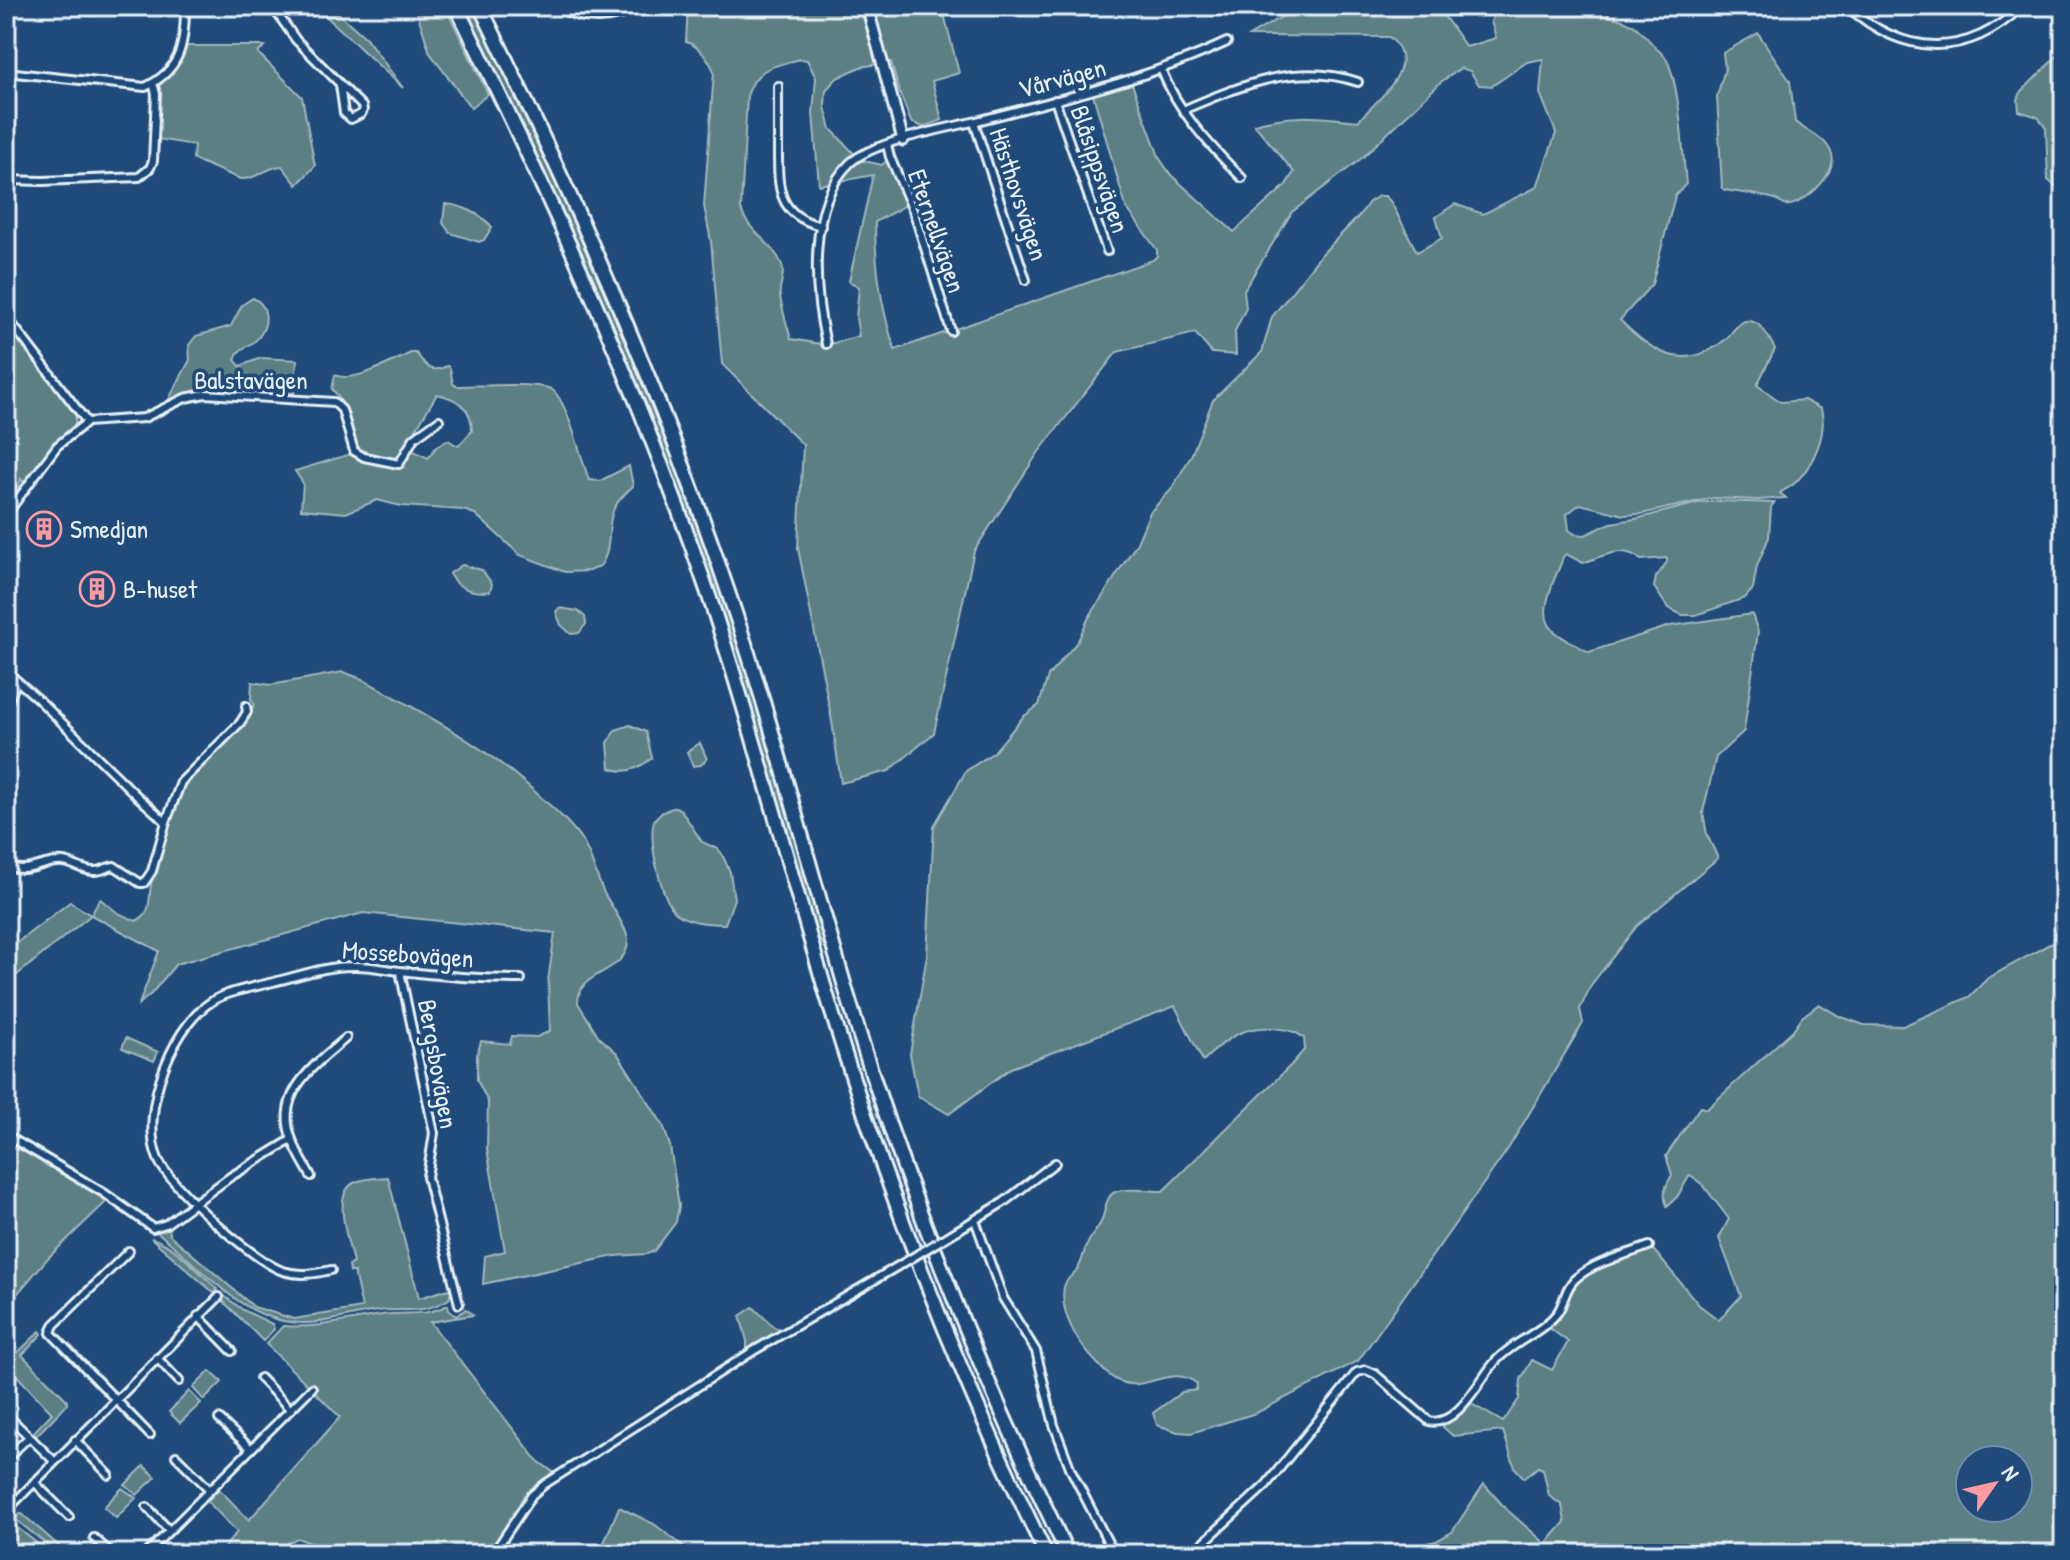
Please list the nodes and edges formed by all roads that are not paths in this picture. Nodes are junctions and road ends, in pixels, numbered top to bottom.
1 (63, 6) edge
2 (109, 6) edge
3 (185, 6) edge
4 (272, 6) edge
5 (456, 6) edge
6 (480, 6) edge
7 (556, 6) edge
8 (642, 6) edge
9 (867, 6) edge
10 (1847, 6) edge
11 (2022, 6) edge
12 (1227, 42) dead end
13 (1161, 69) junction
14 (6, 72) edge
15 (1358, 82) dead end
16 (153, 83) junction
17 (340, 85) junction
18 (778, 86) dead end
19 (1055, 100) junction
20 (1183, 110) junction
21 (974, 122) junction
22 (903, 140) junction
23 (887, 145) junction
24 (1242, 178) dead end
25 (6, 180) edge
26 (821, 226) junction
27 (1107, 251) dead end
28 (1026, 280) dead end
29 (6, 316) edge
30 (951, 331) dead end
31 (826, 344) dead end
32 (439, 420) dead end
33 (87, 422) junction
34 (6, 515) edge
35 (6, 671) edge
36 (17, 681) junction
37 (6, 706) edge
38 (246, 706) dead end
39 (166, 822) junction
40 (6, 864) edge
41 (400, 971) junction
42 (521, 979) dead end
43 (346, 1038) dead end
44 (6, 1135) edge
45 (291, 1140) junction
46 (1055, 1163) dead end
47 (311, 1176) dead end
48 (194, 1202) junction
49 (975, 1220) junction
50 (1649, 1246) dead end
51 (129, 1251) dead end
52 (331, 1270) dead end
53 (219, 1297) dead end
54 (459, 1304) dead end
55 (198, 1316) junction
56 (232, 1351) dead end
57 (157, 1358) junction
58 (260, 1378) dead end
59 (179, 1381) dead end
60 (312, 1388) dead end
61 (115, 1399) junction
62 (290, 1409) junction
63 (6, 1414) edge
64 (219, 1419) dead end
65 (150, 1435) dead end
66 (29, 1437) junction
67 (75, 1440) junction
68 (251, 1449) junction
69 (176, 1456) dead end
70 (6, 1459) edge
71 (54, 1461) junction
72 (109, 1475) dead end
73 (34, 1482) junction
74 (210, 1490) junction
75 (147, 1507) dead end
76 (6, 1511) edge
77 (69, 1517) dead end
78 (169, 1530) junction
79 (94, 1538) dead end
80 (112, 1554) edge
81 (146, 1554) edge
82 (493, 1554) edge
83 (1046, 1554) edge
84 (1068, 1554) edge
85 (1114, 1554) edge
86 (1191, 1554) edge

1 - 2 street
3 - 16 street
4 - 17 street
5 - 83 highway
6 - 84 highway
7 - 8 street
9 - 22 street
10 - 11 street
12 - 13 street, Vårvägen
13 - 19 street, Vårvägen
13 - 20 street
14 - 16 street
15 - 20 street
16 - 25 street
17 - 17 street
18 - 26 street
19 - 21 street, Vårvägen
19 - 27 street, Blåsippsvägen
20 - 24 street
21 - 22 street, Vårvägen
21 - 28 street, Hästhovsvägen
22 - 23 street, Vårvägen
23 - 26 street, Vårvägen
23 - 30 street, Eternellvägen
26 - 31 street, Vårvägen
29 - 33 street
32 - 33 street, Balstavägen
33 - 34 street
35 - 36 street
36 - 37 street
36 - 39 street
38 - 39 street
39 - 40 street
41 - 42 street, Mossebovägen
41 - 48 street, Mossebovägen
41 - 54 street, Bergsbovägen
43 - 45 street
44 - 48 street
45 - 47 street
45 - 48 street
46 - 49 street
48 - 52 street, Mossebovägen
49 - 82 street, bridge
49 - 85 street
50 - 86 street
51 - 61 street
53 - 55 street
55 - 56 street
55 - 57 street
57 - 59 street
57 - 61 street
58 - 62 street
60 - 62 street
61 - 65 street
61 - 67 street
62 - 68 street
63 - 66 street
64 - 68 street
66 - 70 street
66 - 71 street
67 - 71 street
67 - 72 street
68 - 74 street
69 - 74 street
71 - 73 street
73 - 76 street
73 - 77 street
74 - 78 street
75 - 78 street
78 - 81 street
79 - 80 street

